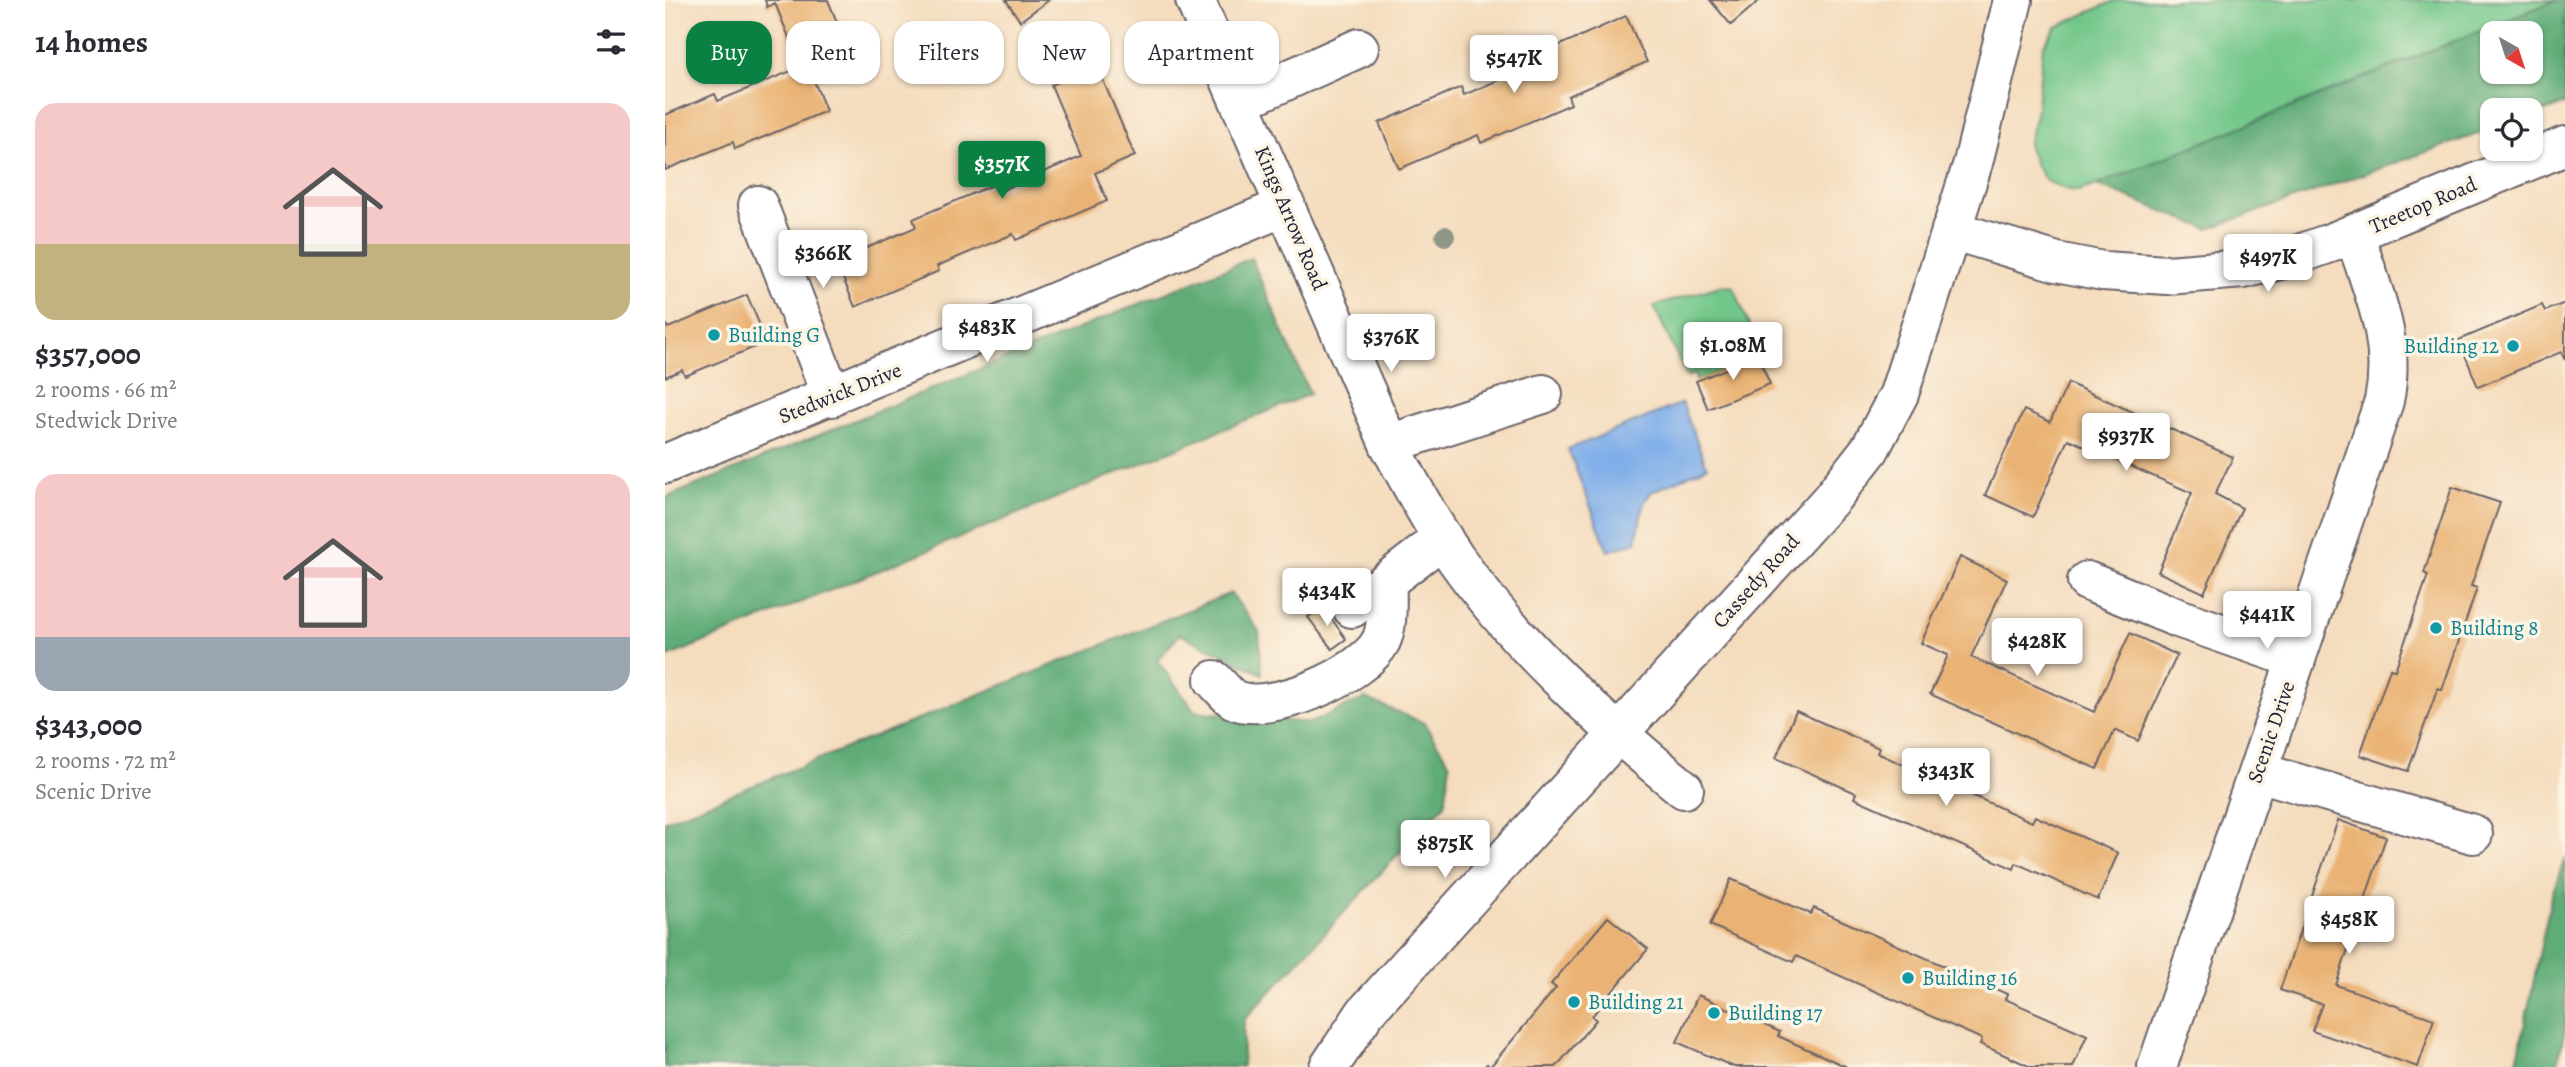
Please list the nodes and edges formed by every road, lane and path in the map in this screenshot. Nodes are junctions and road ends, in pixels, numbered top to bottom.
1 (1195, 0) edge
2 (2013, 0) edge
3 (1359, 48) dead end
4 (1241, 101) junction
5 (2565, 146) edge
6 (758, 205) dead end
7 (1286, 206) junction
8 (1951, 230) junction
9 (2354, 233) junction
10 (1543, 394) dead end
11 (832, 397) junction
12 (1389, 444) junction
13 (665, 464) edge
14 (1443, 538) junction
15 (2087, 581) dead end
16 (1387, 583) junction
17 (1352, 608) dead end
18 (2296, 659) junction
19 (1215, 680) dead end
20 (1617, 733) junction
21 (2258, 772) junction
22 (1684, 789) dead end
23 (2473, 834) dead end
24 (1329, 1067) edge
25 (2157, 1067) edge

1 - 4 street, Kings Arrow Road
2 - 8 street, Cassedy Road
3 - 4 street
4 - 7 street, Kings Arrow Road
5 - 9 street, Treetop Road
6 - 11 street
7 - 11 street, Stedwick Drive
7 - 12 street, Kings Arrow Road
8 - 9 street, Treetop Road
8 - 20 street, Cassedy Road
9 - 18 street, Scenic Drive
10 - 12 street
11 - 13 street, Stedwick Drive
12 - 14 street, Kings Arrow Road
14 - 16 street
14 - 20 street, Kings Arrow Road
15 - 18 street
16 - 17 street
16 - 19 street
18 - 21 street, Scenic Drive
20 - 22 street, Kings Arrow Road
20 - 24 street, Cassedy Road
21 - 23 street
21 - 25 street, Scenic Drive

